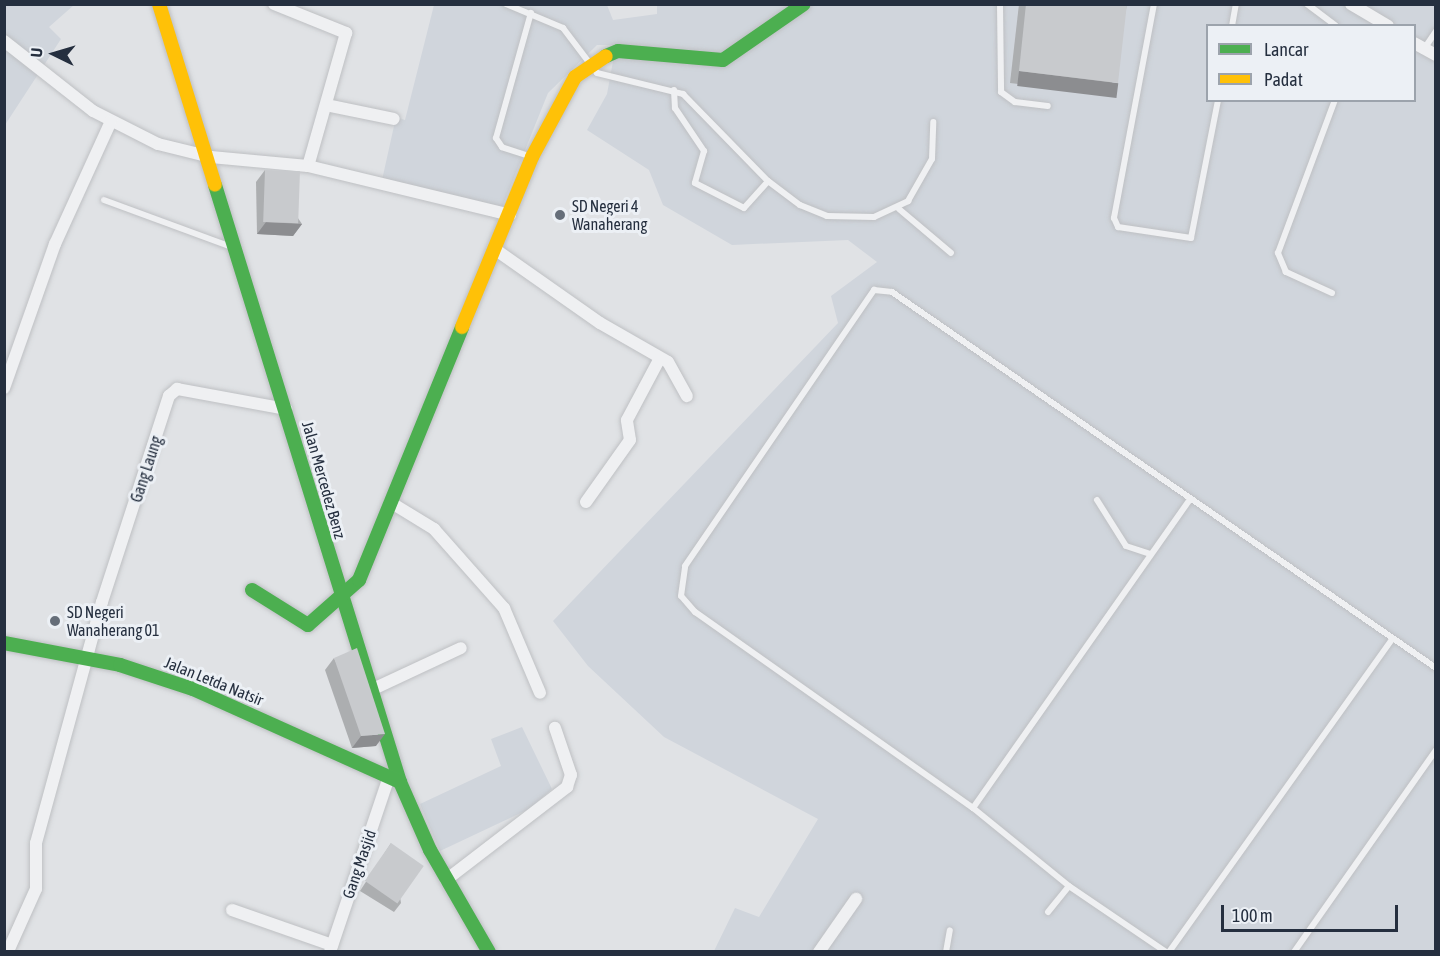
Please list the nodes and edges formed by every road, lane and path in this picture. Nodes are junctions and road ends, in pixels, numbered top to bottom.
1 (159, 4) edge
2 (274, 4) edge
3 (506, 4) edge
4 (804, 4) edge
5 (1000, 4) edge
6 (1154, 4) edge
7 (1236, 4) edge
8 (1307, 4) edge
9 (1352, 4) edge
10 (531, 14) junction
11 (1232, 24) edge
12 (1333, 24) edge
13 (1385, 24) edge
14 (1436, 31) edge
15 (4, 41) edge
16 (1425, 49) edge
17 (589, 63) junction
18 (674, 90) junction
19 (1218, 102) edge
20 (1334, 102) edge
21 (326, 105) junction
22 (1048, 106) dead end
23 (394, 119) dead end
24 (111, 121) junction
25 (933, 122) dead end
26 (211, 157) junction
27 (532, 157) junction
28 (308, 166) junction
29 (768, 181) junction
30 (104, 200) dead end
31 (899, 209) junction
32 (510, 215) junction
33 (238, 249) junction
34 (496, 250) junction
35 (951, 253) dead end
36 (1332, 293) dead end
37 (660, 358) junction
38 (4, 387) edge
39 (687, 396) dead end
40 (286, 409) junction
41 (1097, 500) dead end
42 (1189, 501) junction
43 (390, 502) junction
44 (586, 502) dead end
45 (1151, 554) junction
46 (252, 590) dead end
47 (342, 600) junction
48 (1392, 639) junction
49 (4, 643) edge
50 (461, 648) dead end
51 (89, 658) junction
52 (1436, 669) edge
53 (372, 690) junction
54 (540, 693) dead end
55 (555, 728) dead end
56 (1436, 750) edge
57 (395, 780) junction
58 (973, 808) junction
59 (446, 880) junction
60 (1069, 886) junction
61 (856, 899) dead end
62 (232, 910) dead end
63 (1048, 912) dead end
64 (950, 930) dead end
65 (9, 948) edge
66 (331, 948) edge
67 (489, 951) edge
68 (819, 951) edge
69 (946, 951) edge
70 (1167, 951) edge
71 (1294, 951) edge

1 - 26 street, Jalan Mercedez Benz
2 - 21 street
3 - 10 lane
4 - 17 street
5 - 22 lane
6 - 19 lane
7 - 11 lane
8 - 12 lane
9 - 13 street
10 - 17 lane
10 - 27 lane
14 - 16 lane
15 - 24 street
17 - 18 lane
17 - 27 street
18 - 29 lane
18 - 29 lane
20 - 36 lane
21 - 23 street
21 - 28 street
24 - 26 street
24 - 38 street
25 - 31 lane
26 - 28 street
26 - 33 street, Jalan Mercedez Benz
27 - 32 street
28 - 32 street
29 - 31 lane
30 - 33 lane
31 - 35 lane
32 - 34 street
33 - 40 street, Jalan Mercedez Benz
34 - 37 street
34 - 43 street
37 - 39 street
37 - 44 street
40 - 47 street, Jalan Mercedez Benz
40 - 51 street, Gang Laung
41 - 45 lane
42 - 45 lane
42 - 48 lane
42 - 58 lane
43 - 47 street
43 - 54 street
45 - 58 lane
46 - 47 street
47 - 53 street, Jalan Mercedez Benz
48 - 52 lane
48 - 70 lane
49 - 51 street, Jalan Letda Natsir
50 - 53 street
51 - 57 street, Jalan Letda Natsir
51 - 65 street
53 - 57 street, Jalan Mercedez Benz
55 - 59 street
56 - 71 lane
57 - 59 street, Jalan Mercedez Benz
57 - 66 street, Gang Masjid
58 - 60 lane
59 - 67 street, Jalan Mercedez Benz
60 - 63 lane
60 - 70 lane
61 - 68 street
62 - 66 street
64 - 69 lane

